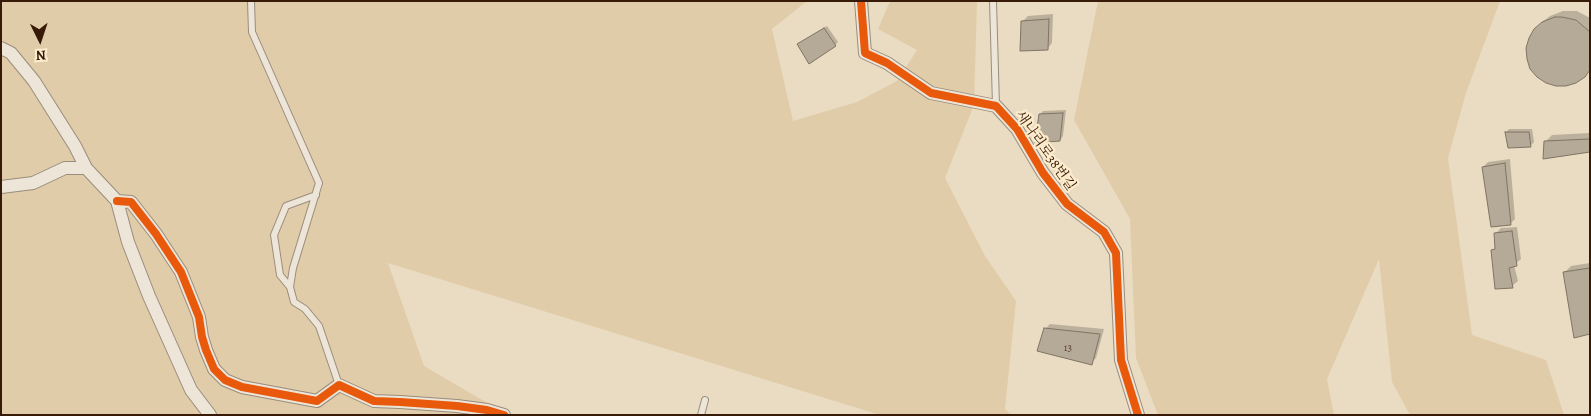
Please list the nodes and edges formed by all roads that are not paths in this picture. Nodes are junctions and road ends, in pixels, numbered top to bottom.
1 (251, 1) edge
2 (862, 1) edge
3 (993, 1) edge
4 (1, 48) edge
5 (996, 106) junction
6 (86, 168) junction
7 (1, 187) edge
8 (316, 195) junction
9 (116, 201) junction
10 (290, 286) junction
11 (339, 385) junction
12 (705, 400) dead end
13 (210, 415) edge
14 (504, 415) edge
15 (701, 415) edge
16 (1138, 415) edge

1 - 8 lane
2 - 5 street, 새나리로38번길
3 - 5 lane, 새나리로38번길
4 - 6 street
5 - 16 street, 새나리로38번길
6 - 7 street
6 - 9 street
8 - 10 lane
8 - 10 lane
9 - 11 street
9 - 13 street
10 - 11 lane
11 - 14 street
12 - 15 lane

